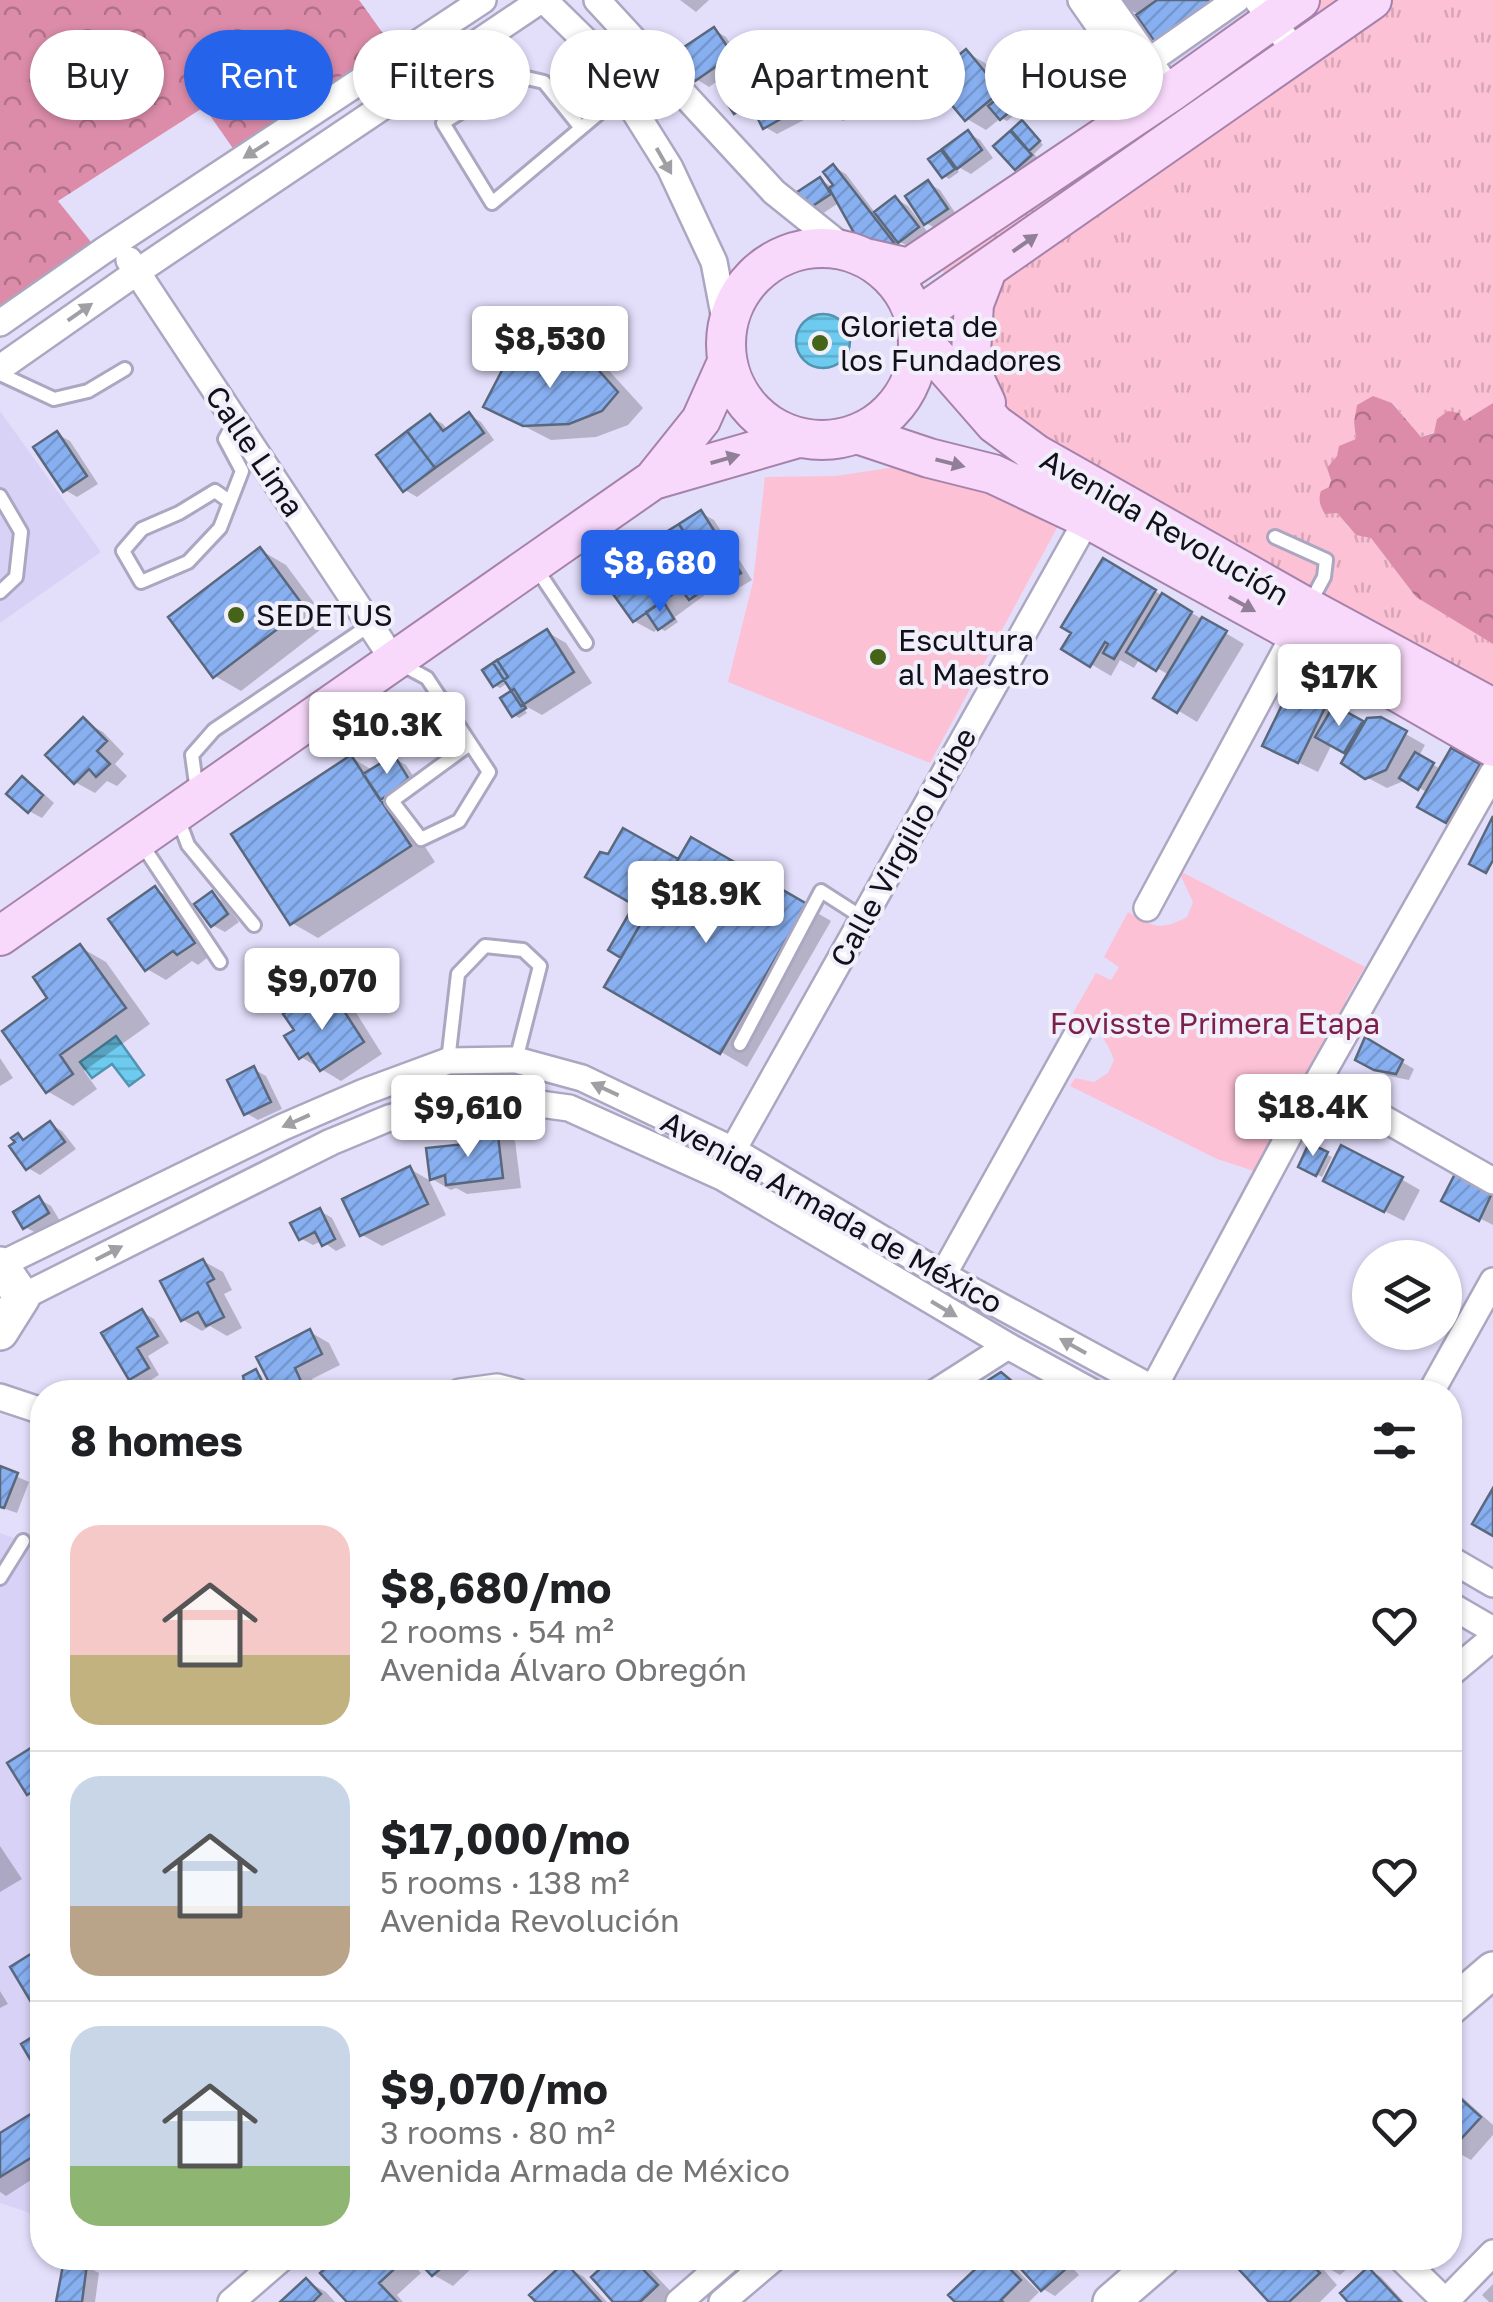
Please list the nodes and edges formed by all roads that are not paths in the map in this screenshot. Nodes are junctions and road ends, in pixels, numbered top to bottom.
1 (483, 0) edge
2 (542, 0) edge
3 (597, 0) edge
4 (1081, 0) edge
5 (1106, 0) edge
6 (1236, 0) edge
7 (1372, 0) edge
8 (1276, 7) edge
9 (574, 30) edge
10 (1107, 30) edge
11 (1121, 30) edge
12 (1163, 51) edge
13 (1296, 53) junction
14 (1163, 97) edge
15 (591, 120) edge
16 (640, 120) edge
17 (1129, 120) edge
18 (581, 128) junction
19 (117, 242) junction
20 (858, 254) junction
21 (987, 270) junction
22 (137, 272) junction
23 (0, 323) edge
24 (918, 328) junction
25 (727, 346) junction
26 (125, 369) dead end
27 (0, 371) edge
28 (235, 421) junction
29 (995, 424) junction
30 (857, 434) junction
31 (798, 438) junction
32 (653, 480) junction
33 (0, 496) edge
34 (229, 501) junction
35 (1094, 505) junction
36 (1275, 537) dead end
37 (533, 563) junction
38 (0, 592) edge
39 (1302, 621) junction
40 (370, 624) junction
41 (586, 643) dead end
42 (394, 661) junction
43 (1493, 708) edge
44 (470, 744) junction
45 (1493, 748) edge
46 (1493, 774) edge
47 (187, 805) junction
48 (138, 839) junction
49 (1147, 908) dead end
50 (863, 918) junction
51 (254, 925) dead end
52 (0, 936) edge
53 (220, 962) dead end
54 (1080, 1032) dead end
55 (740, 1044) dead end
56 (516, 1060) junction
57 (448, 1061) junction
58 (1318, 1081) junction
59 (733, 1150) junction
60 (1493, 1181) edge
61 (0, 1265) edge
62 (943, 1274) junction
63 (1491, 1290) edge
64 (6, 1318) edge
65 (1008, 1346) junction
66 (955, 1380) edge
67 (1070, 1380) edge
68 (1136, 1380) edge
69 (1162, 1380) edge
70 (1438, 1380) edge
71 (0, 1397) edge
72 (30, 1406) edge
73 (22, 1541) dead end
74 (1462, 1566) edge
75 (0, 1578) edge
76 (1493, 1584) edge
77 (1462, 1619) edge
78 (1493, 1630) edge
79 (1493, 1638) edge
80 (1462, 1664) edge
81 (1493, 1970) edge
82 (1462, 1997) edge
83 (1493, 2254) edge
84 (268, 2270) edge
85 (716, 2270) edge
86 (760, 2270) edge
87 (1148, 2270) edge
88 (1413, 2270) edge
89 (231, 2302) edge
90 (679, 2302) edge
91 (722, 2302) edge
92 (1111, 2302) edge
93 (1445, 2302) edge

1 -> 19 street
2 - 9 street
2 - 22 street
3 - 20 street
4 - 10 street
5 - 11 street
6 - 12 street
7 - 13 main road
8 - 13 street
8 - 14 main road
21 -> 13 main road
15 - 18 lane
16 -> 25 street
17 - 20 main road
18 - 18 lane
19 - 22 street, Calle Lima
19 - 23 street
20 - 24 main road
20 - 25 main road
21 - 24 main road
21 - 29 main road
27 -> 22 street
22 - 28 street, Calle Lima
24 - 29 main road, Avenida Revolución
24 - 30 main road
25 - 31 main road
25 - 32 main road
26 - 27 lane
28 - 34 lane
28 - 40 street, Calle Lima
29 - 35 main road, Avenida Revolución
30 - 31 main road
30 -> 35 main road, Avenida Revolución
32 -> 31 main road
32 - 37 main road
33 - 38 lane
34 - 34 lane
35 - 39 main road, Avenida Revolución
35 - 50 street, Calle Virgilio Uribe
36 - 39 lane
37 - 41 lane
37 - 42 main road
39 - 43 main road, Avenida Revolución
39 - 45 main road, Avenida Revolución
39 - 49 street
40 - 42 street, Calle Lima
40 - 47 lane
42 - 44 lane
42 - 47 main road
44 - 44 lane
46 - 58 street
47 - 48 main road
47 - 51 lane
48 - 52 main road
48 - 53 lane
50 - 55 lane
50 - 59 street, Calle Virgilio Uribe
54 - 62 street
56 - 57 street, Avenida Armada de México
56 - 57 lane
59 -> 56 street, Avenida Armada de México
57 -> 61 street, Avenida Armada de México
58 - 60 street
58 - 69 street
59 - 62 street, Avenida Armada de México
61 - 64 main road
68 -> 62 street, Avenida Armada de México
63 - 70 street
64 -> 65 street, Avenida Armada de México
65 - 66 street
65 - 67 street, Avenida Armada de México
71 - 72 street
73 - 75 lane
74 - 76 street
77 - 78 street
79 - 80 street
81 - 82 main road
83 - 93 street
84 - 89 street
85 - 90 street
86 - 91 street
87 - 92 main road
88 - 93 street

